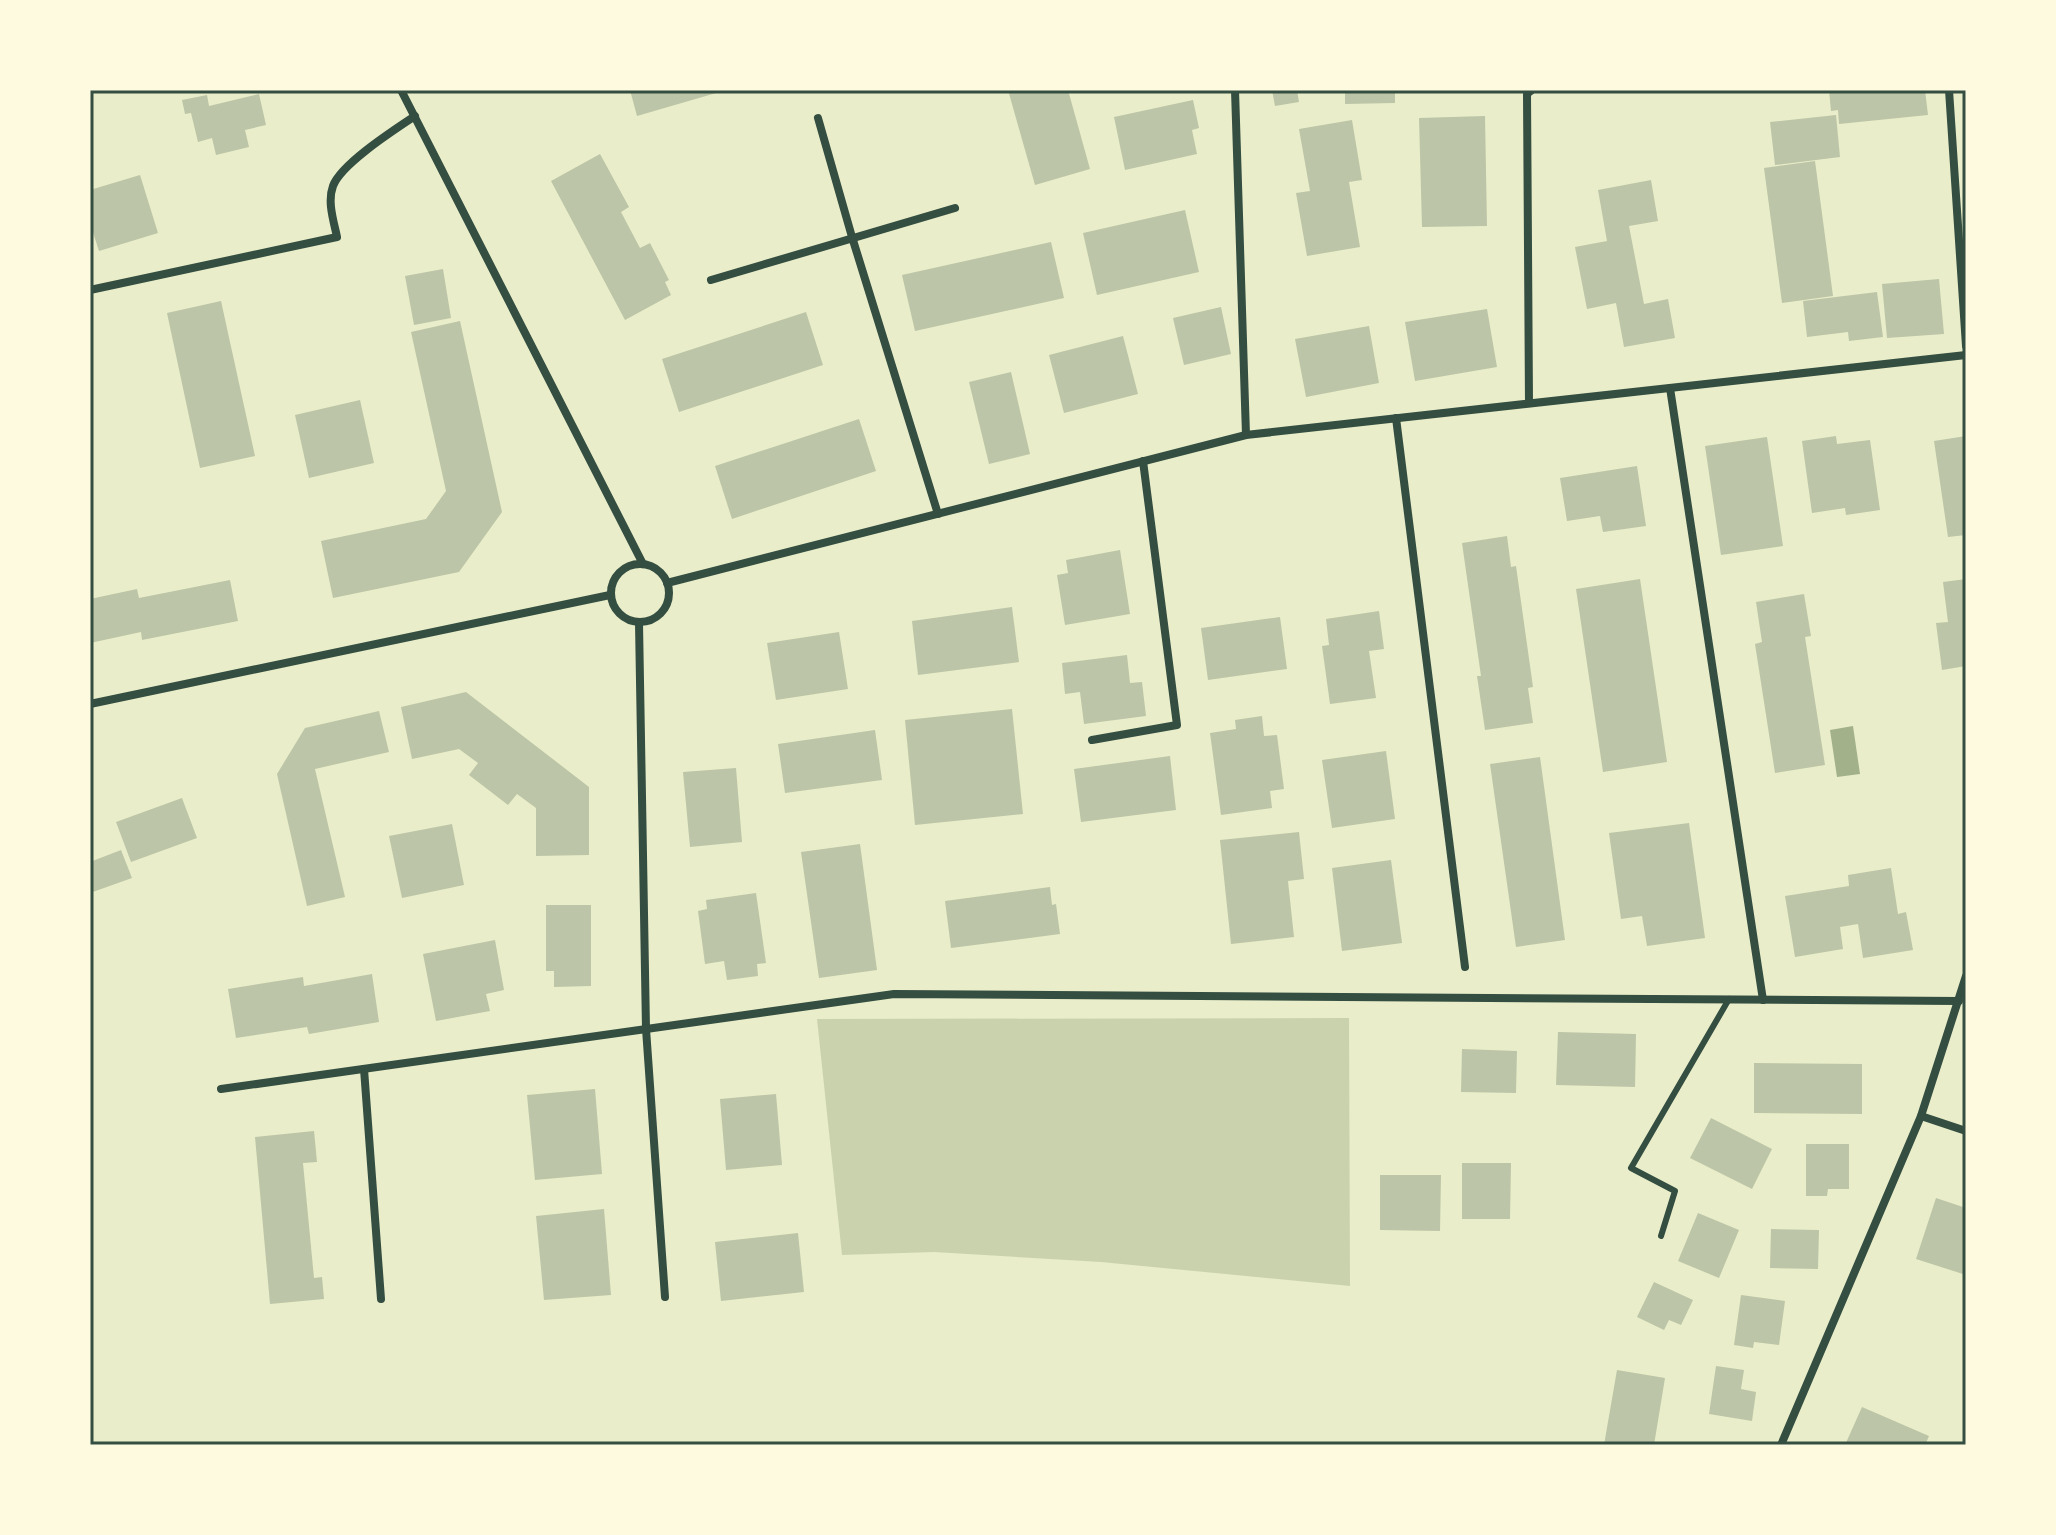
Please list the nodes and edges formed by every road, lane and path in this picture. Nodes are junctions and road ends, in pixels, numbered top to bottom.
1 (401, 90) edge
2 (1235, 90) edge
3 (1532, 90) edge
4 (1949, 90) edge
5 (415, 116) junction
6 (818, 118) dead end
7 (955, 208) dead end
8 (852, 237) junction
9 (711, 280) dead end
10 (90, 290) edge
11 (1966, 346) edge
12 (1966, 355) edge
13 (1670, 388) junction
14 (1529, 403) junction
15 (1396, 418) junction
16 (1246, 435) junction
17 (1143, 461) junction
18 (938, 514) junction
19 (643, 564) junction
20 (667, 583) junction
21 (610, 595) junction
22 (639, 623) junction
23 (90, 704) edge
24 (1092, 740) dead end
25 (1465, 967) dead end
26 (1966, 976) edge
27 (1729, 999) junction
28 (1763, 1000) junction
29 (1959, 1001) junction
30 (646, 1029) junction
31 (364, 1069) junction
32 (221, 1089) dead end
33 (1921, 1116) junction
34 (1966, 1131) edge
35 (1661, 1236) dead end
36 (665, 1297) dead end
37 (381, 1299) dead end
38 (1781, 1445) edge

1 - 5 street
2 - 16 street
3 - 14 street
4 - 11 street
5 - 10 street
5 - 19 street
6 - 8 street
7 - 8 street
8 - 9 street
8 - 18 street
12 - 13 street
13 - 14 street
13 - 28 street
14 - 15 street
15 - 16 street
15 - 25 street
16 - 17 street
17 - 18 street
17 - 24 street
18 - 20 street
19 - 20 street
19 - 21 street
20 - 22 street
21 - 22 street
21 - 23 street
22 - 30 street
26 - 29 street
27 - 28 street
27 - 30 street
27 - 35 lane
28 - 29 street
29 - 33 street
30 - 31 street
30 - 36 street
31 - 32 street
31 - 37 street
33 - 34 street
33 - 38 street

